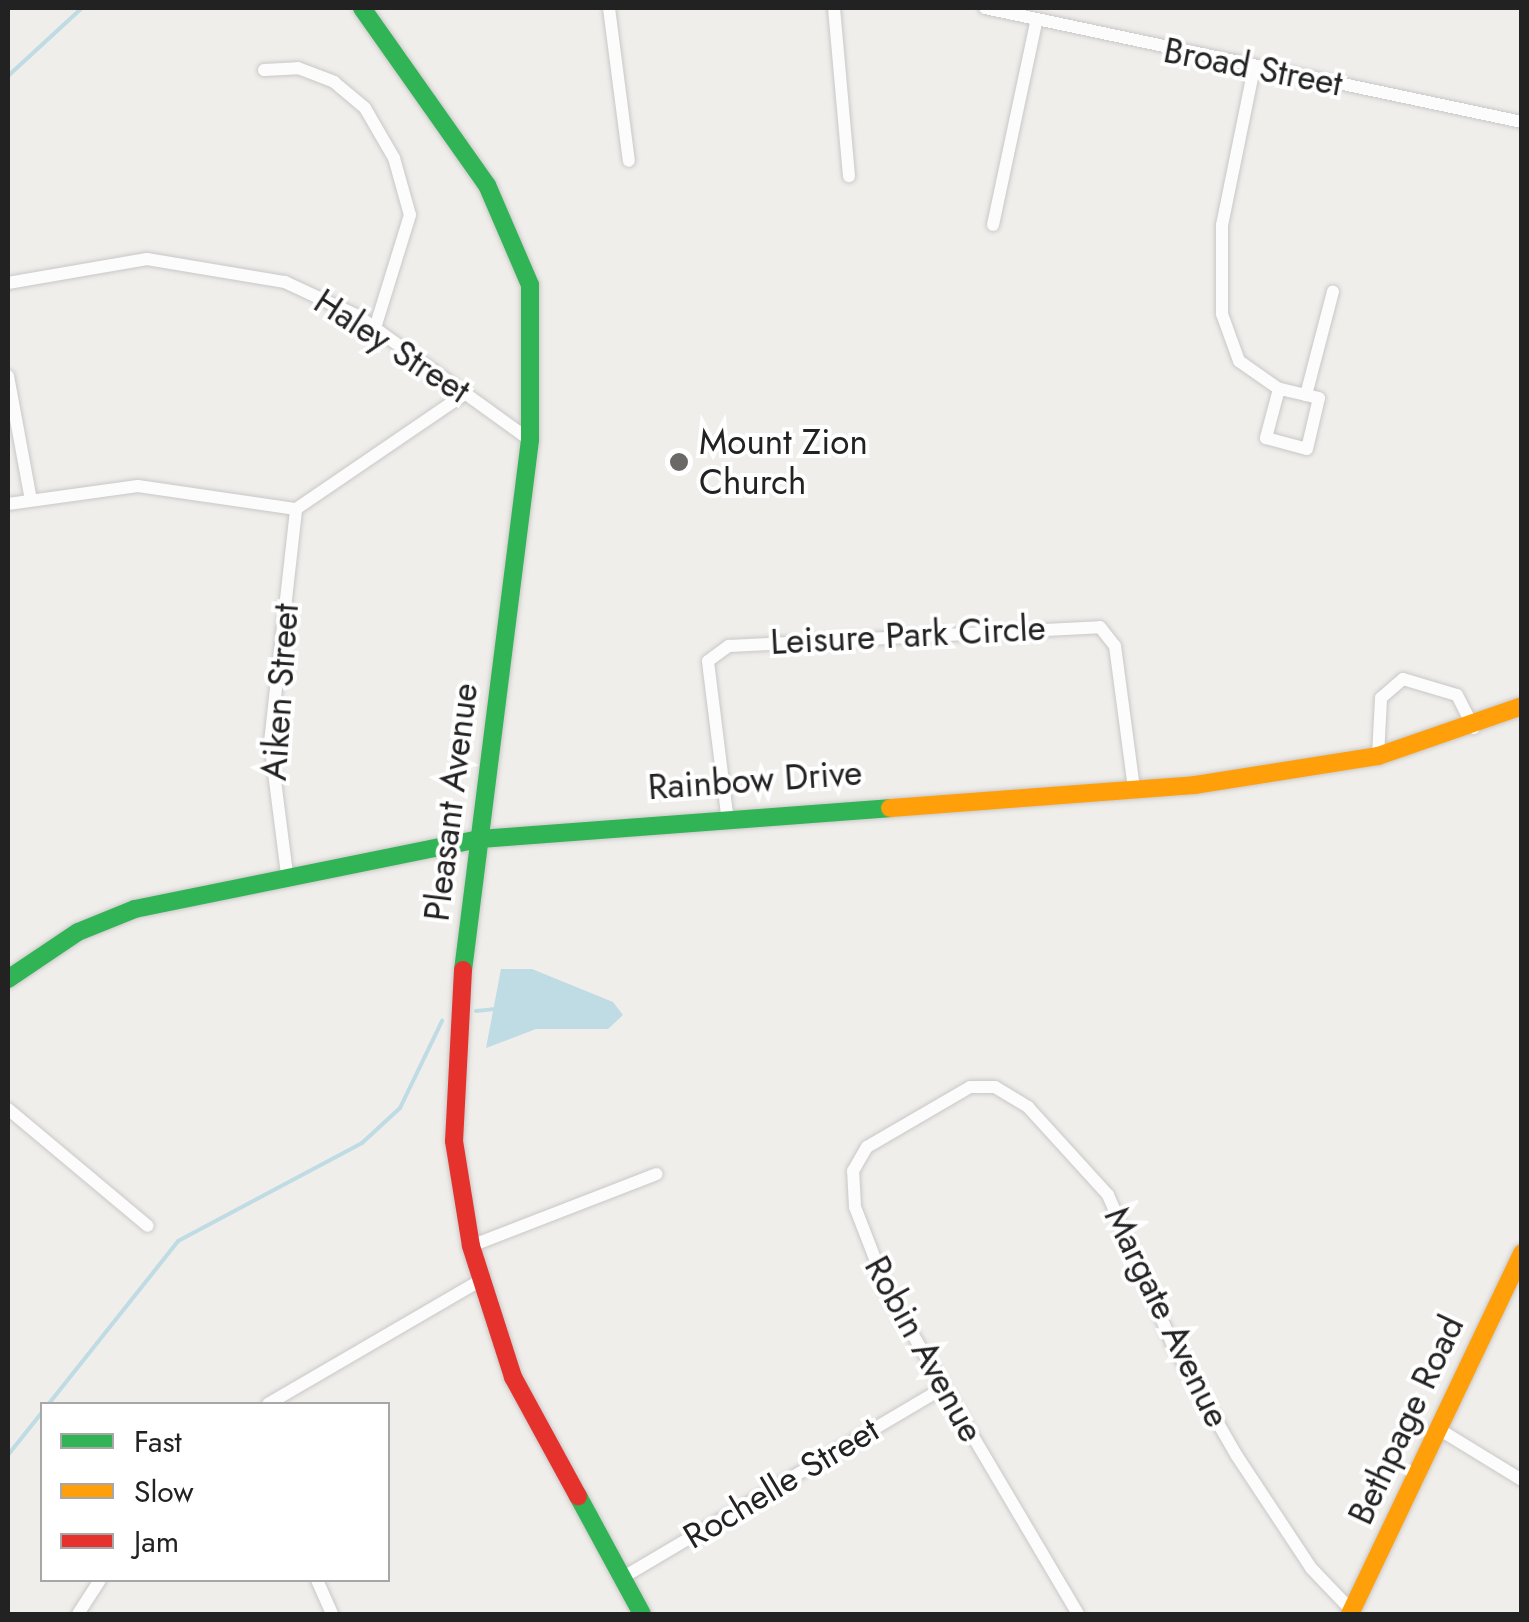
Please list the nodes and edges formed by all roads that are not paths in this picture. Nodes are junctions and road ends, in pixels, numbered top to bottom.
1 (362, 8) edge
2 (609, 8) edge
3 (834, 8) edge
4 (985, 8) edge
5 (1036, 23) junction
6 (1254, 68) junction
7 (264, 70) dead end
8 (1522, 122) edge
9 (629, 161) dead end
10 (849, 176) dead end
11 (993, 225) dead end
12 (8, 283) edge
13 (1333, 291) dead end
14 (375, 328) junction
15 (8, 376) edge
16 (1279, 389) junction
17 (466, 393) junction
18 (1306, 395) junction
19 (530, 440) junction
20 (30, 500) junction
21 (8, 504) edge
22 (296, 508) junction
23 (1522, 706) edge
24 (1474, 728) junction
25 (1378, 756) junction
26 (1134, 789) junction
27 (727, 814) junction
28 (479, 838) junction
29 (287, 874) junction
30 (8, 980) edge
31 (995, 1087) joint
32 (8, 1109) edge
33 (657, 1174) dead end
34 (148, 1226) dead end
35 (470, 1246) junction
36 (1519, 1265) edge
37 (481, 1280) junction
38 (943, 1388) junction
39 (271, 1402) edge
40 (1437, 1428) junction
41 (1522, 1480) edge
42 (620, 1579) junction
43 (99, 1582) edge
44 (318, 1582) edge
45 (78, 1614) edge
46 (332, 1614) edge
47 (642, 1614) edge
48 (1078, 1614) edge
49 (1352, 1614) edge

1 - 19 street, Pleasant Avenue
2 - 9 street
3 - 10 street
4 - 5 street, Broad Street
5 - 6 street, Broad Street
5 - 11 street
6 - 8 street, Broad Street
6 - 16 street
7 - 14 street
12 - 14 street, Haley Street
13 - 18 street
14 - 17 street, Haley Street
15 - 20 street
16 - 18 street
16 - 18 street
17 - 19 street, Haley Street
17 - 22 street
19 - 28 street, Pleasant Avenue
20 - 21 street
20 - 22 street
22 - 29 street, Aiken Street
23 - 24 street, Rainbow Drive
24 - 25 street, Rainbow Drive
24 - 25 street
25 - 26 street, Rainbow Drive
26 - 27 street, Rainbow Drive
26 - 27 street, Leisure Park Circle
27 - 28 street, Rainbow Drive
28 - 29 street, Rainbow Drive
28 - 35 street, Pleasant Avenue
29 - 30 street, Rainbow Drive
31 - 38 street, Robin Avenue
31 - 49 street, Margate Avenue
32 - 34 street
33 - 35 street
35 - 37 street, Pleasant Avenue
36 - 40 street, Bethpage Road
37 - 39 street
37 - 42 street, Pleasant Avenue
38 - 42 street, Rochelle Street
38 - 48 street, Robin Avenue
40 - 41 street
40 - 49 street, Bethpage Road
42 - 47 street, Pleasant Avenue
43 - 45 street
44 - 46 street

